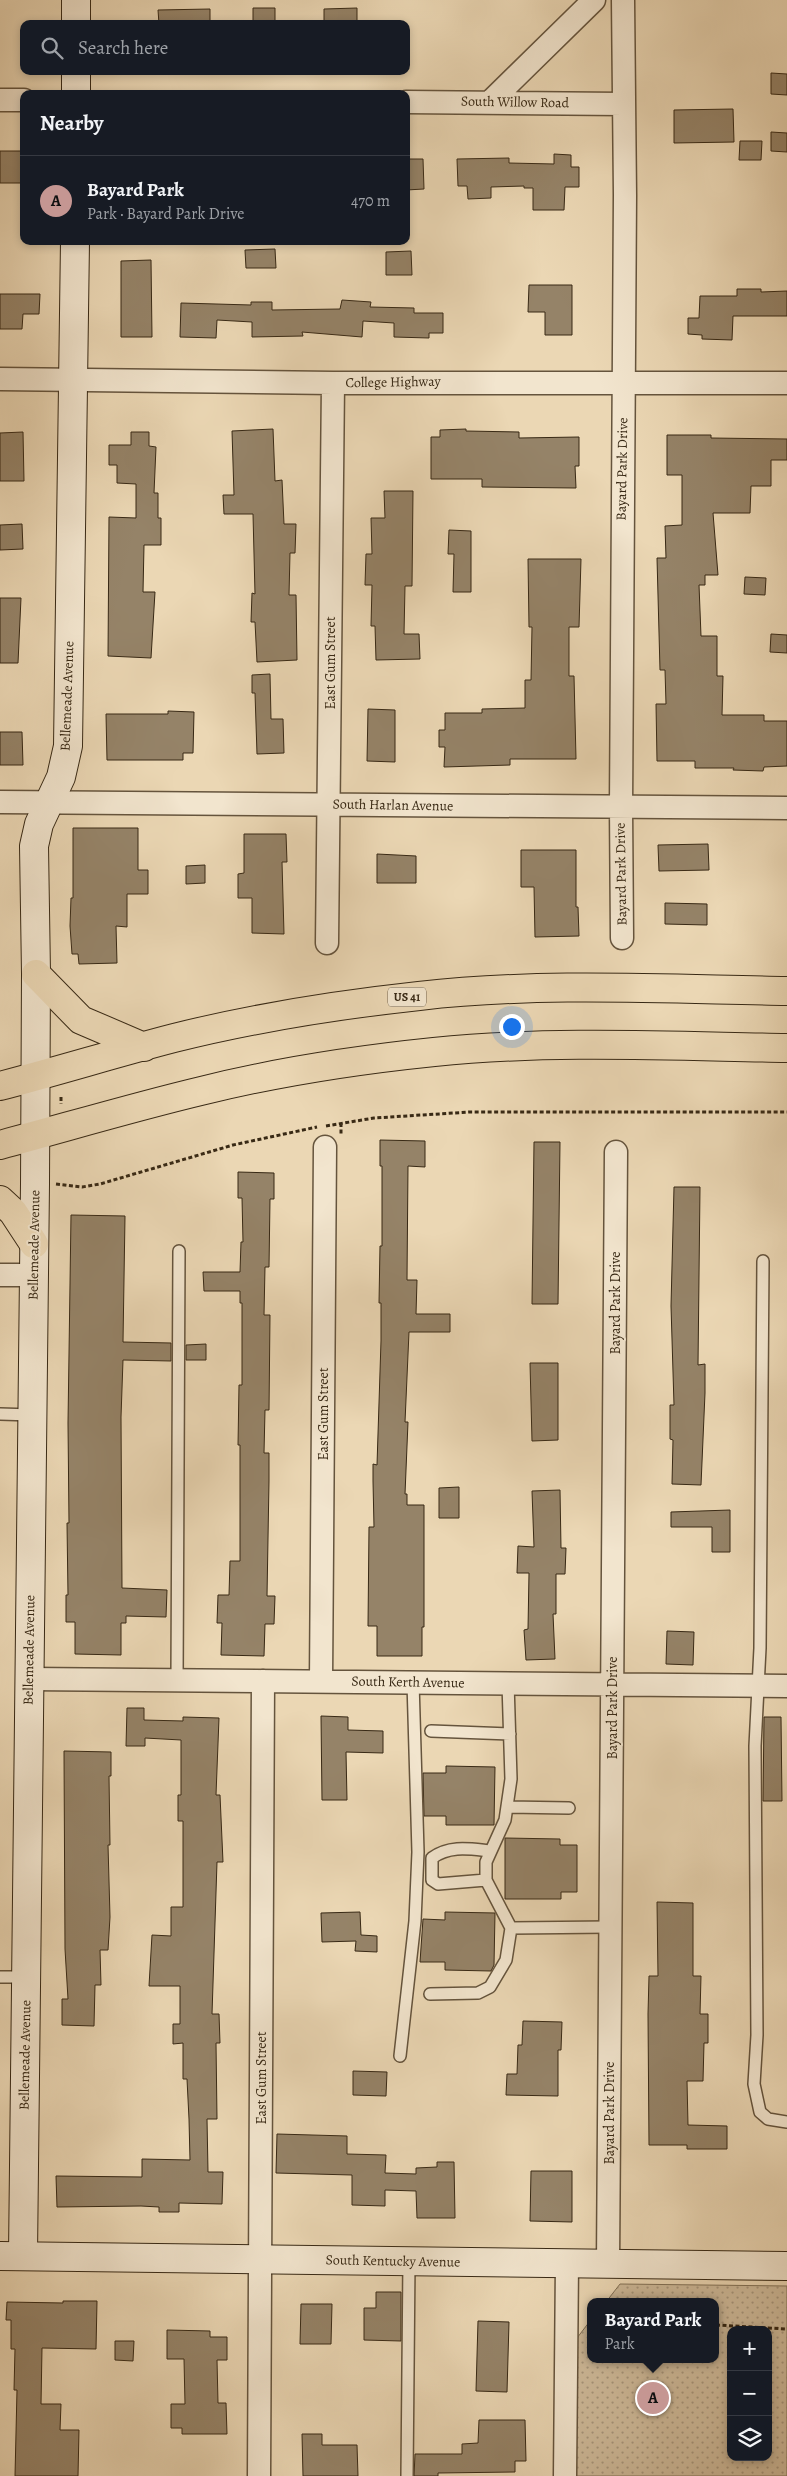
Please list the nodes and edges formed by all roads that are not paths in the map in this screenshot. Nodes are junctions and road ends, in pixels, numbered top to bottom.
1 (76, 0) edge
2 (594, 0) edge
3 (623, 0) edge
4 (76, 20) edge
5 (76, 75) edge
6 (76, 90) edge
7 (0, 100) edge
8 (20, 100) edge
9 (491, 101) junction
10 (410, 102) edge
11 (623, 104) junction
12 (75, 245) edge
13 (0, 379) edge
14 (74, 380) junction
15 (333, 383) junction
16 (787, 383) edge
17 (623, 384) junction
18 (0, 802) edge
19 (48, 802) junction
20 (329, 804) junction
21 (621, 807) junction
22 (787, 808) edge
23 (622, 938) dead end
24 (327, 943) dead end
25 (36, 974) junction
26 (787, 991) edge
27 (144, 1047) junction
28 (787, 1048) edge
29 (35, 1077) junction
30 (0, 1086) edge
31 (35, 1135) junction
32 (0, 1145) edge
33 (324, 1147) dead end
34 (616, 1152) dead end
35 (0, 1200) edge
36 (34, 1244) junction
37 (179, 1252) dead end
38 (763, 1261) dead end
39 (0, 1275) edge
40 (34, 1275) junction
41 (0, 1414) edge
42 (32, 1415) junction
43 (29, 1678) junction
44 (177, 1680) junction
45 (263, 1681) junction
46 (321, 1681) junction
47 (413, 1682) junction
48 (508, 1683) junction
49 (612, 1684) junction
50 (758, 1686) junction
51 (787, 1686) edge
52 (431, 1731) dead end
53 (510, 1734) junction
54 (507, 1807) junction
55 (569, 1808) dead end
56 (490, 1851) junction
57 (486, 1880) junction
58 (610, 1927) junction
59 (511, 1928) junction
60 (13, 1977) edge
61 (430, 1994) dead end
62 (400, 2056) dead end
63 (787, 2122) edge
64 (11, 2255) edge
65 (260, 2259) junction
66 (409, 2261) junction
67 (568, 2263) junction
68 (608, 2264) junction
69 (787, 2266) edge
70 (259, 2476) edge
71 (407, 2476) edge
72 (565, 2476) edge

1 - 4 street
2 - 9 street
3 - 11 street, Bayard Park Drive
5 - 6 street
7 - 8 street
9 - 10 street, South Willow Road
9 - 11 street, South Willow Road
11 - 17 street, Bayard Park Drive
12 - 14 street, Bellemeade Avenue
13 - 14 street, College Highway
14 - 15 street, College Highway
14 - 19 street, Bellemeade Avenue
15 - 17 street, College Highway
15 - 20 street, East Gum Street
16 - 17 street, College Highway
17 - 21 street, Bayard Park Drive
18 - 19 street, South Harlan Avenue
19 - 20 street, South Harlan Avenue
19 - 25 street, Bellemeade Avenue
20 - 21 street, South Harlan Avenue
20 - 24 street, East Gum Street
21 - 22 street, South Harlan Avenue
21 - 23 street, Bayard Park Drive
25 - 27 highway
25 - 29 street, Bellemeade Avenue
26 - 27 highway, US 41
27 - 29 highway, US 41
28 - 31 highway
29 - 30 highway, US 41
29 - 31 street, Bellemeade Avenue
31 - 32 highway
31 - 36 street, Bellemeade Avenue
33 - 46 street, East Gum Street
34 - 49 street, Bayard Park Drive
35 - 36 highway
36 - 40 street, Bellemeade Avenue
37 - 44 lane
38 - 50 lane
39 - 40 street
40 - 42 street, Bellemeade Avenue
41 - 42 lane
42 - 43 street, Bellemeade Avenue
43 - 44 street, South Kerth Avenue
43 - 60 street, Bellemeade Avenue
44 - 45 street, South Kerth Avenue
45 - 46 street, South Kerth Avenue
45 - 65 street, East Gum Street
46 - 47 street, South Kerth Avenue
47 - 48 street, South Kerth Avenue
47 - 62 lane
48 - 49 street, South Kerth Avenue
48 - 53 lane
49 - 50 street, South Kerth Avenue
49 - 58 street, Bayard Park Drive
50 - 51 street, South Kerth Avenue
50 - 63 lane
52 - 53 lane
53 - 54 lane
54 - 55 lane
54 - 56 lane
56 - 57 lane
56 - 57 lane
57 - 59 lane
58 - 59 lane
58 - 68 street, Bayard Park Drive
59 - 61 lane
60 - 64 street, Bellemeade Avenue
64 - 65 street, South Kentucky Avenue
65 - 66 street, South Kentucky Avenue
65 - 70 street, East Gum Street
66 - 67 street, South Kentucky Avenue
66 - 71 lane
67 - 68 street, South Kentucky Avenue
67 - 72 street
68 - 69 street, South Kentucky Avenue

